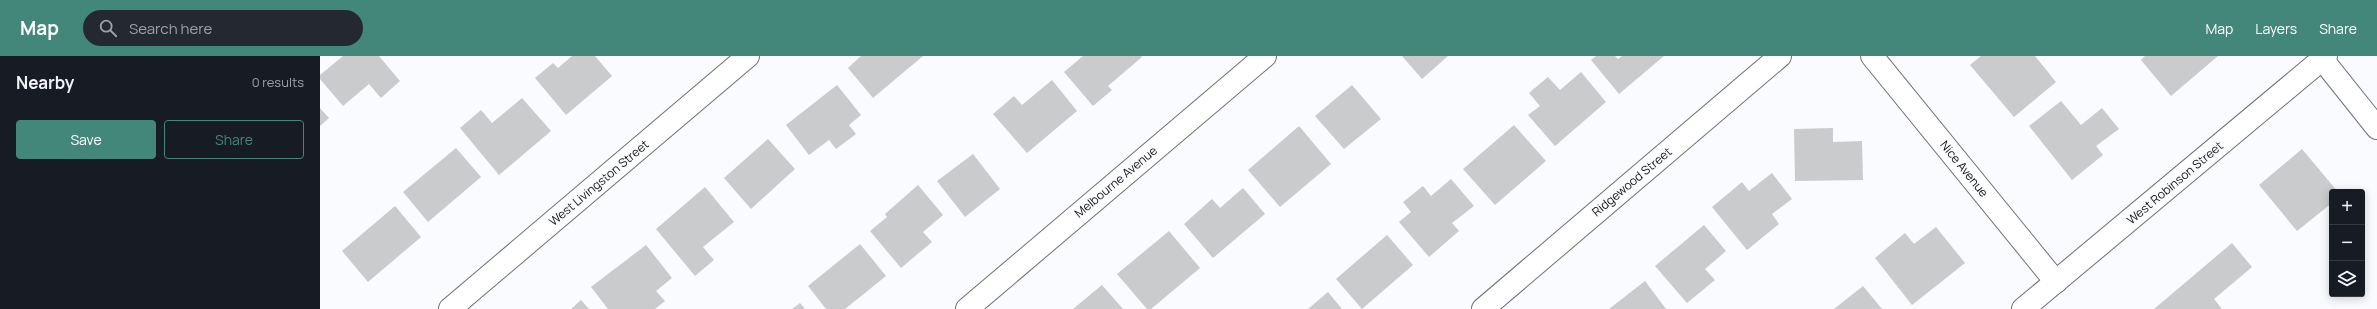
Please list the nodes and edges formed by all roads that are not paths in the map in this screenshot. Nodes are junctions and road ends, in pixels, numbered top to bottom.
1 (748, 56) edge
2 (1264, 56) edge
3 (1780, 56) edge
4 (1872, 56) edge
5 (2324, 58) edge
6 (2377, 128) edge
7 (2056, 282) junction
8 (450, 309) edge
9 (967, 309) edge
10 (1483, 309) edge
11 (2023, 309) edge

1 - 8 street, West Livingston Street
2 - 9 street, Melbourne Avenue
3 - 10 street, Ridgewood Street
4 - 7 street, Nice Avenue
5 - 6 street
5 - 7 street, West Robinson Street
7 - 11 street, West Robinson Street

